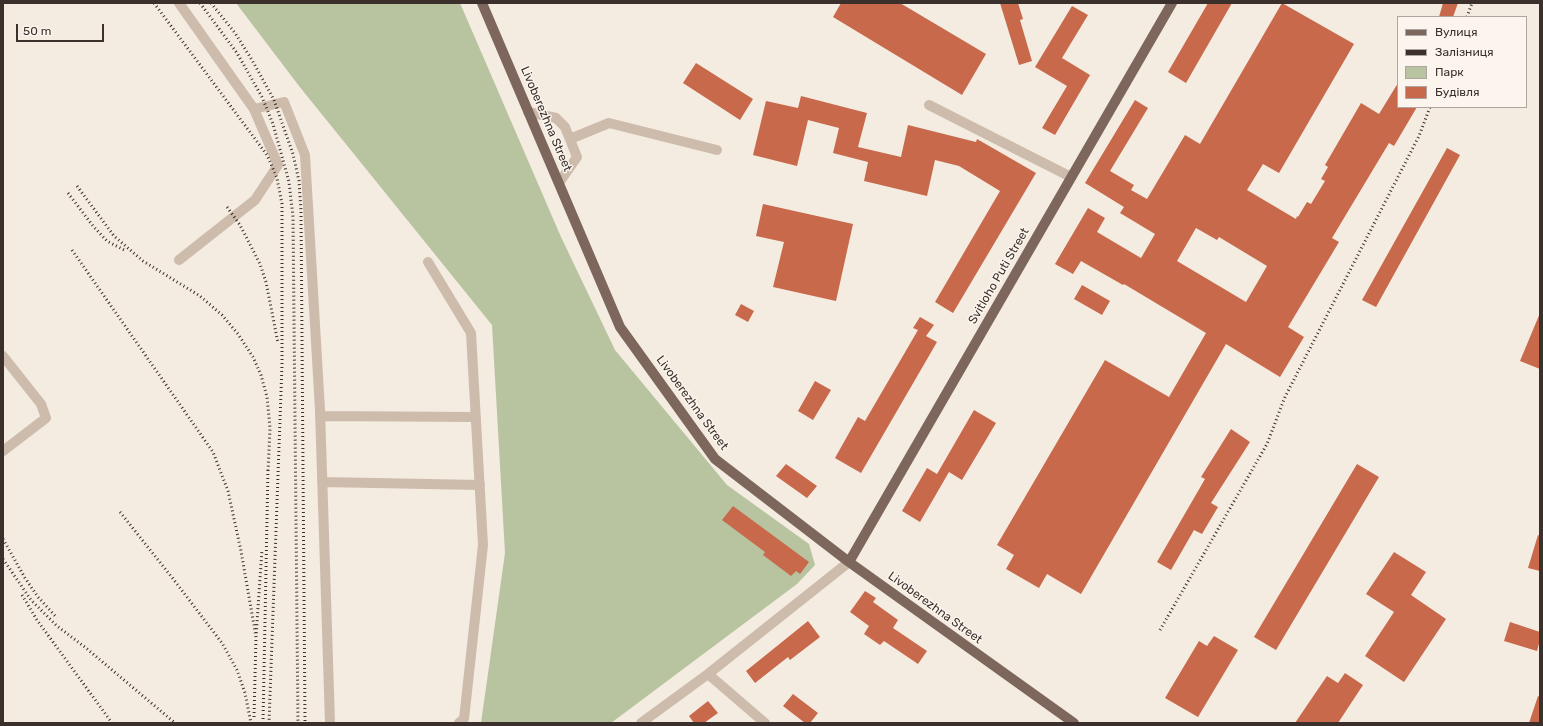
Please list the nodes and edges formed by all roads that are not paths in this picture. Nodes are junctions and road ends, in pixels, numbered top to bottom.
1 (179, 3) edge
2 (482, 3) edge
3 (1172, 3) edge
4 (929, 105) dead end
5 (254, 109) junction
6 (528, 112) junction
7 (570, 139) junction
8 (717, 150) dead end
9 (1071, 177) junction
10 (559, 183) junction
11 (179, 260) dead end
12 (428, 262) dead end
13 (3, 356) edge
14 (320, 416) junction
15 (476, 417) junction
16 (3, 452) edge
17 (322, 482) junction
18 (480, 485) junction
19 (849, 562) junction
20 (708, 674) junction
21 (330, 723) edge
22 (459, 723) edge
23 (641, 723) edge
24 (764, 723) edge
25 (1074, 723) edge

1 - 5 street
2 - 6 main road, Livoberezhna Street
3 - 9 main road, Svitloho Puti Street
4 - 9 street
5 - 11 street
5 - 14 street
6 - 7 street
6 - 10 main road, Livoberezhna Street
7 - 8 street
7 - 10 street
9 - 19 main road, Svitloho Puti Street
10 - 19 main road, Livoberezhna Street
12 - 15 street
13 - 16 street
14 - 15 street
14 - 17 street
15 - 18 street
17 - 18 street
17 - 21 street
18 - 22 street
19 - 20 street
19 - 25 main road, Livoberezhna Street
20 - 23 street
20 - 24 street

